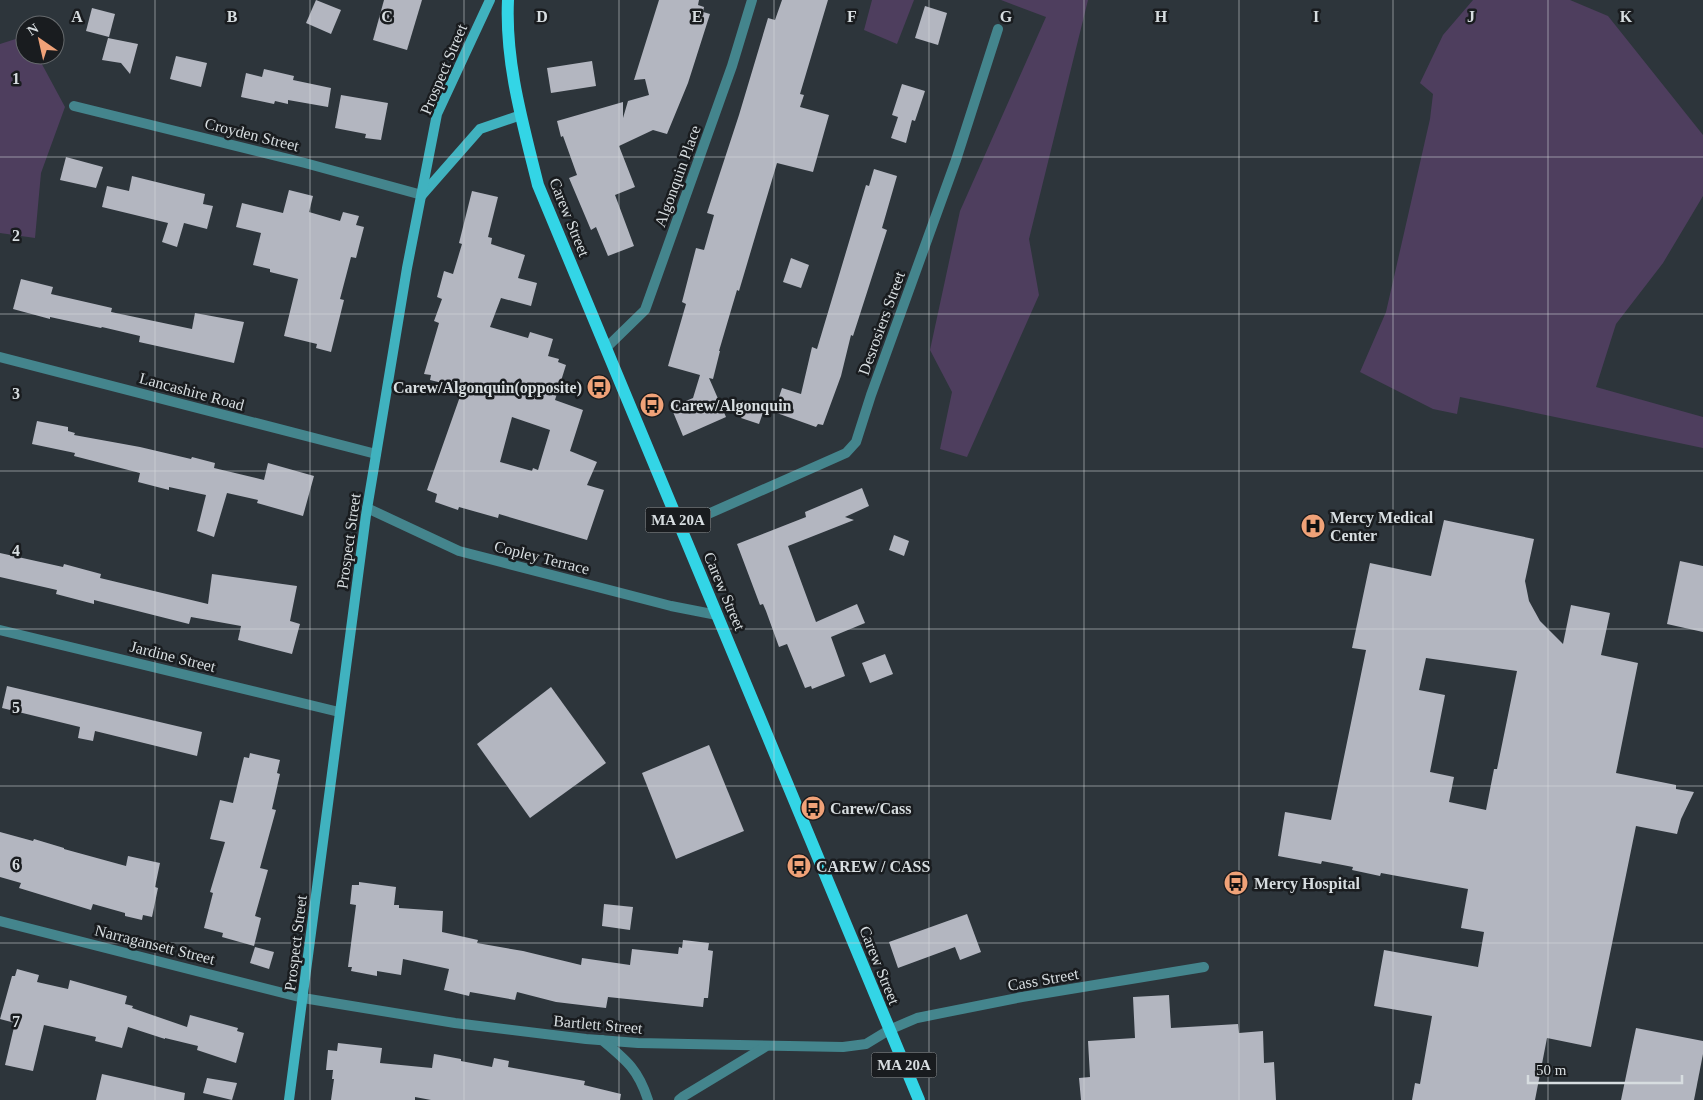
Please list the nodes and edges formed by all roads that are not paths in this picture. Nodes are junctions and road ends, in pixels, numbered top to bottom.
1 (490, 0) edge
2 (508, 0) edge
3 (752, 0) edge
4 (998, 29) dead end
5 (74, 106) dead end
6 (521, 114) junction
7 (422, 196) junction
8 (606, 348) junction
9 (0, 358) edge
10 (376, 454) junction
11 (367, 508) junction
12 (681, 526) junction
13 (717, 615) junction
14 (0, 630) edge
15 (339, 712) junction
16 (0, 921) edge
17 (1204, 966) dead end
18 (303, 998) junction
19 (889, 1030) junction
20 (602, 1040) junction
21 (766, 1046) junction
22 (289, 1100) edge
23 (648, 1100) edge
24 (679, 1100) edge
25 (919, 1100) edge

1 - 7 main road, Prospect Street
2 - 6 main road, Carew Street / MA 20A
3 - 8 street, Algonquin Place
4 - 12 street, Desrosiers Street
5 - 7 street, Croyden Street
6 - 7 main road
6 - 8 main road, Carew Street / MA 20A
7 - 10 main road, Prospect Street
8 - 12 main road, Carew Street / MA 20A
9 - 10 street, Lancashire Road
10 - 11 main road, Prospect Street
11 - 13 street, Copley Terrace
11 - 15 main road, Prospect Street
12 - 13 main road, Carew Street / MA 20A
13 - 19 main road, Carew Street / MA 20A
14 - 15 street, Jardine Street
15 - 18 main road, Prospect Street
16 - 18 street, Narragansett Street
17 - 19 street, Cass Street
18 - 20 street, Bartlett Street
18 - 22 main road, Prospect Street
19 - 21 street, Bartlett Street
19 - 25 main road, Carew Street / MA 20A
20 - 21 street, Bartlett Street
20 - 23 street
21 - 24 street

